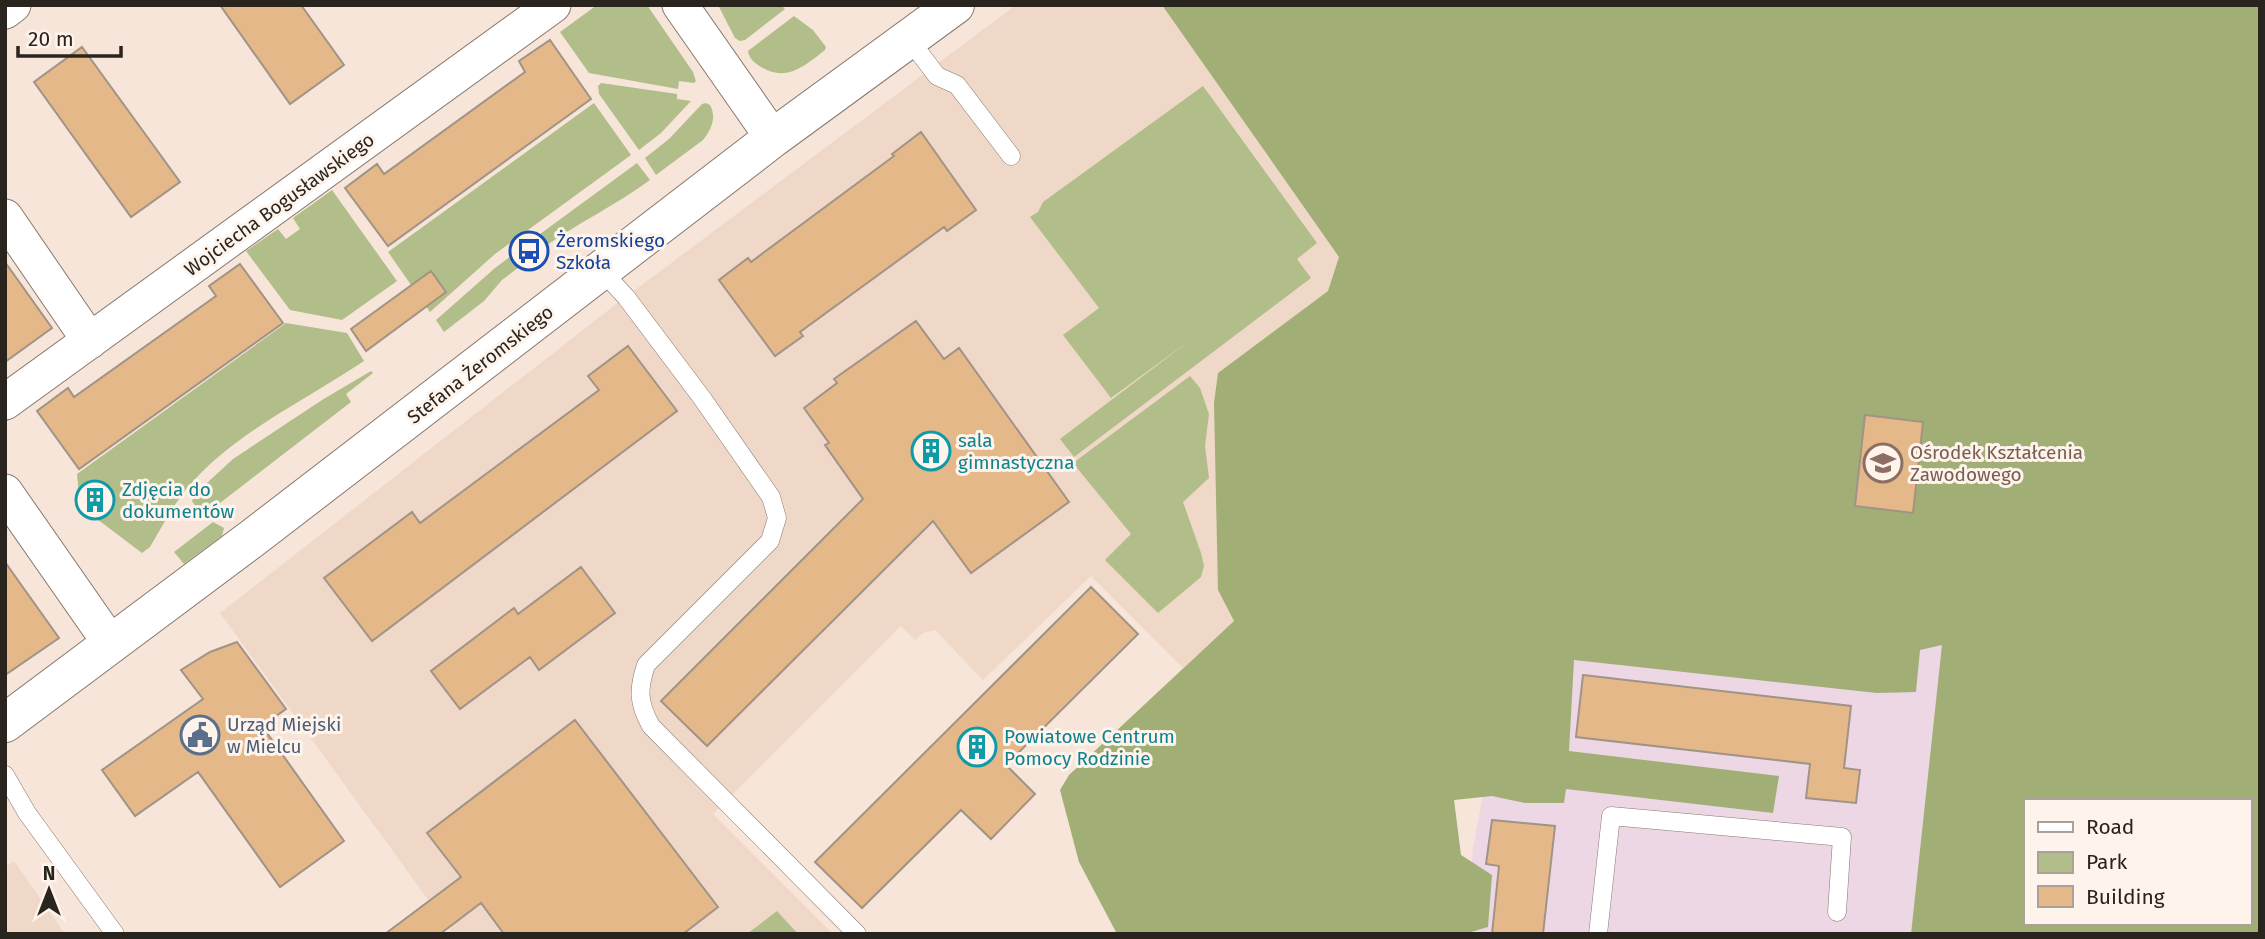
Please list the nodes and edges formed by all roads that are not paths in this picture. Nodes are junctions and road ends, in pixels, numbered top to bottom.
1 (13, 5) edge
2 (553, 5) edge
3 (680, 5) edge
4 (955, 5) edge
5 (5, 11) edge
6 (909, 39) junction
7 (773, 138) junction
8 (1011, 156) dead end
9 (5, 217) edge
10 (601, 270) junction
11 (90, 341) junction
12 (5, 402) edge
13 (5, 492) edge
14 (111, 644) junction
15 (5, 723) edge
16 (5, 775) edge
17 (1836, 912) dead end
18 (115, 934) edge
19 (857, 934) edge
20 (1598, 934) edge

1 - 5 street
2 - 11 street, Wojciecha Bogusławskiego
3 - 7 street
4 - 6 street, Stefana Żeromskiego
6 - 7 street, Stefana Żeromskiego
6 - 8 lane
7 - 10 street, Stefana Żeromskiego
9 - 11 street
10 - 14 street, Stefana Żeromskiego
10 - 19 lane
11 - 12 street, Wojciecha Bogusławskiego
13 - 14 street
14 - 15 street, Stefana Żeromskiego
16 - 18 lane
17 - 20 lane

